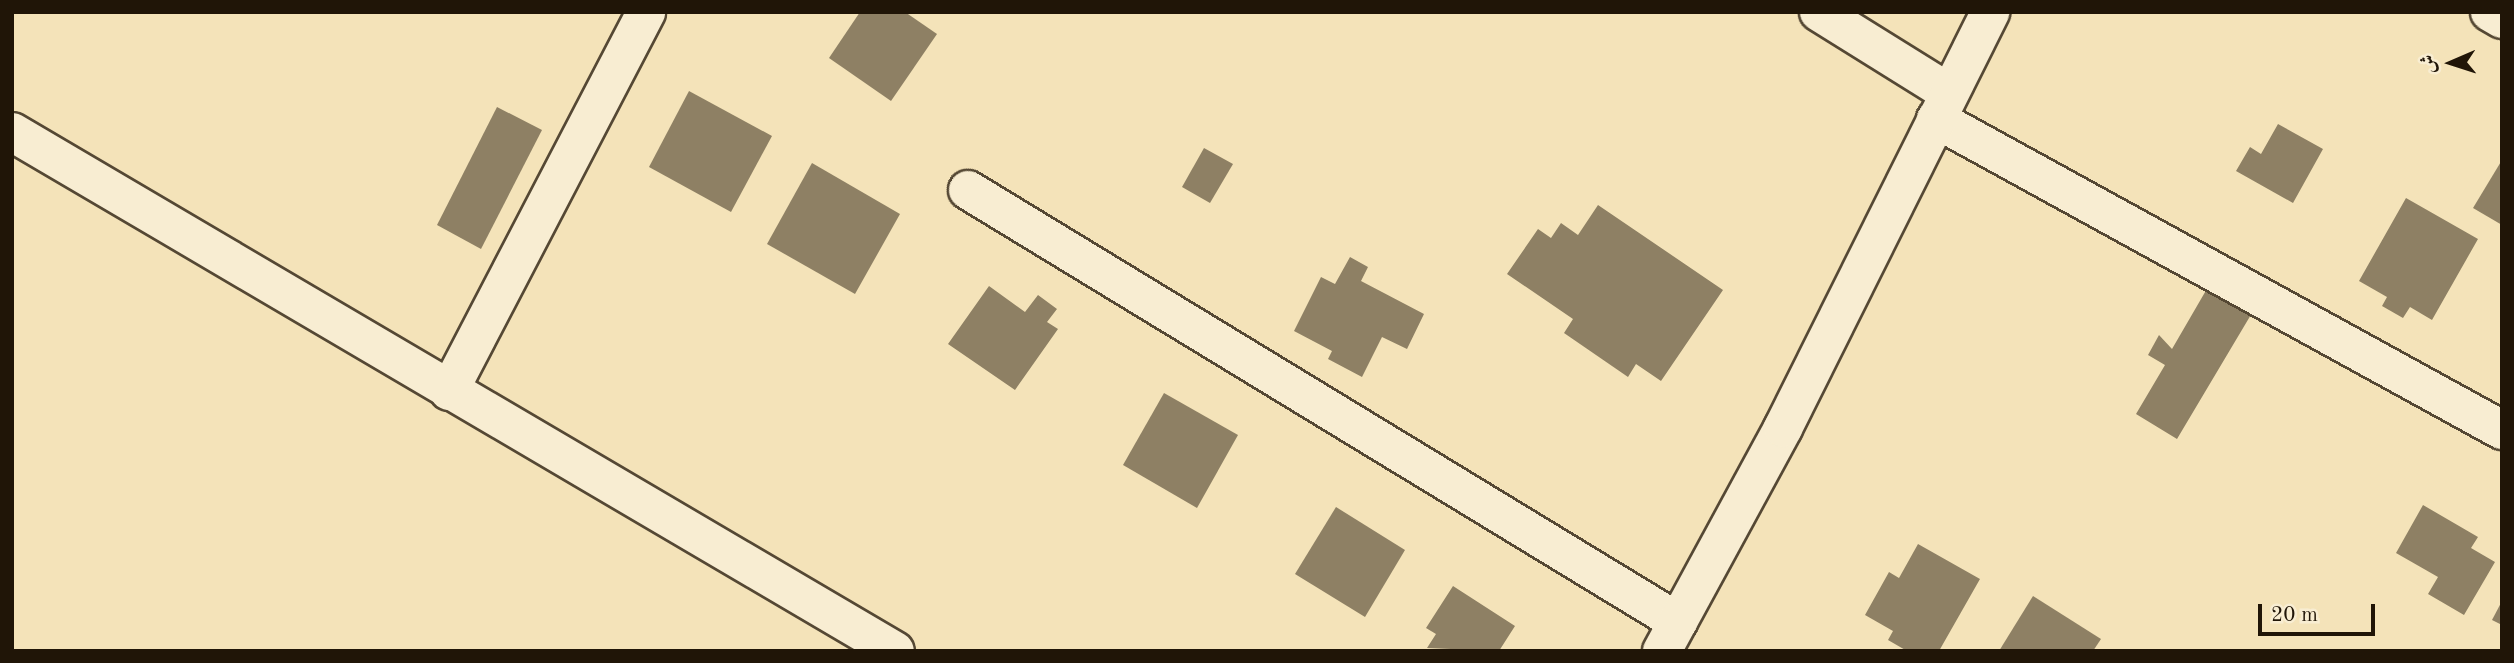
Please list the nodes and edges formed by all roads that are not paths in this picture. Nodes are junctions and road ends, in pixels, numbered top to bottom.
1 (646, 12) edge
2 (1819, 12) edge
3 (1990, 12) edge
4 (2490, 12) edge
5 (2502, 19) edge
6 (1943, 106) junction
7 (12, 132) edge
8 (968, 190) dead end
9 (449, 391) junction
10 (2502, 430) edge
11 (1670, 637) edge
12 (895, 651) edge

1 - 9 street
2 - 6 street
3 - 6 street
4 - 5 street
6 - 10 street
6 - 11 street
7 - 9 street
8 - 11 street
9 - 12 street

